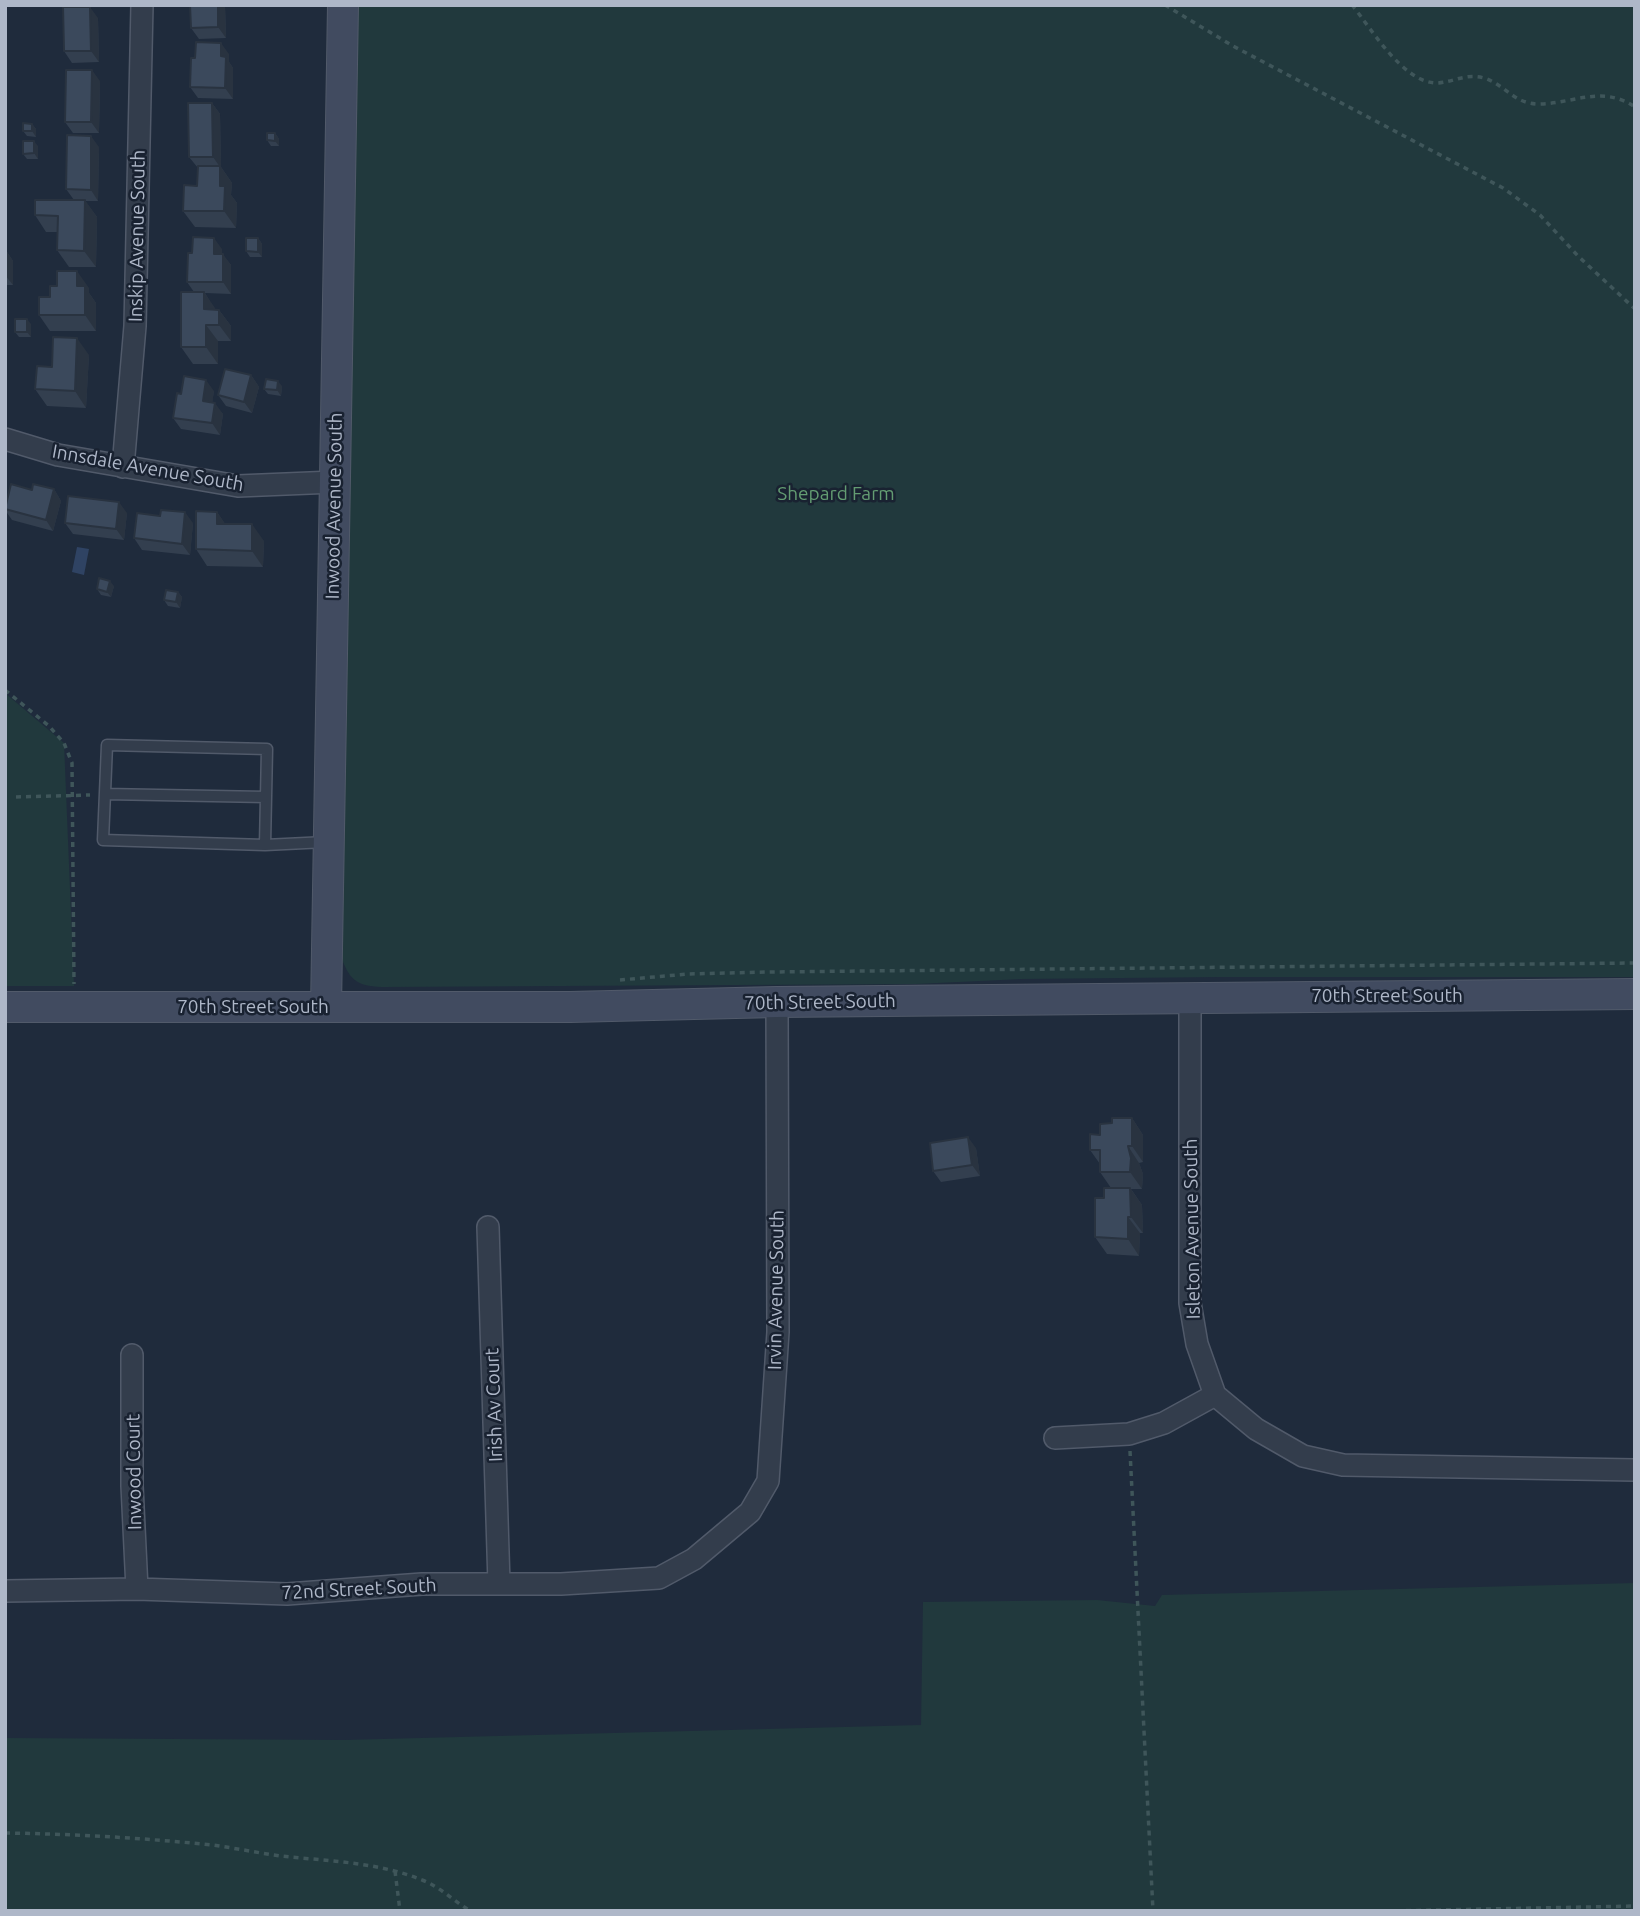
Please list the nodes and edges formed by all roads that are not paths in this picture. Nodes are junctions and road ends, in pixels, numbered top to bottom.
1 (142, 5) edge
2 (343, 5) edge
3 (5, 439) edge
4 (123, 467) junction
5 (334, 482) junction
6 (105, 794) junction
7 (266, 797) junction
8 (329, 842) junction
9 (265, 845) junction
10 (1635, 994) edge
11 (1190, 998) junction
12 (777, 1002) junction
13 (5, 1007) edge
14 (326, 1007) junction
15 (488, 1227) dead end
16 (132, 1355) dead end
17 (1215, 1395) junction
18 (1055, 1438) dead end
19 (1635, 1470) edge
20 (704, 1550) joint
21 (499, 1584) junction
22 (138, 1589) junction
23 (5, 1591) edge

1 - 4 street, Inskip Avenue South
2 - 5 main road, Inwood Avenue South
3 - 4 street, Innsdale Avenue South
4 - 5 street, Innsdale Avenue South
5 - 8 main road, Inwood Avenue South
6 - 7 lane
6 - 7 lane
6 - 9 lane
7 - 9 lane
8 - 9 lane
8 - 14 main road, Inwood Avenue South
10 - 11 main road, 70th Street South
11 - 12 main road, 70th Street South
11 - 17 street, Isleton Avenue South
12 - 14 main road, 70th Street South
12 - 20 street, Irvin Avenue South
13 - 14 main road, 70th Street South
15 - 21 street, Irish Av Court
16 - 22 street, Inwood Court
17 - 18 street
17 - 19 street
20 - 21 street, 72nd Street South
21 - 22 street, 72nd Street South
22 - 23 street, 72nd Street South

